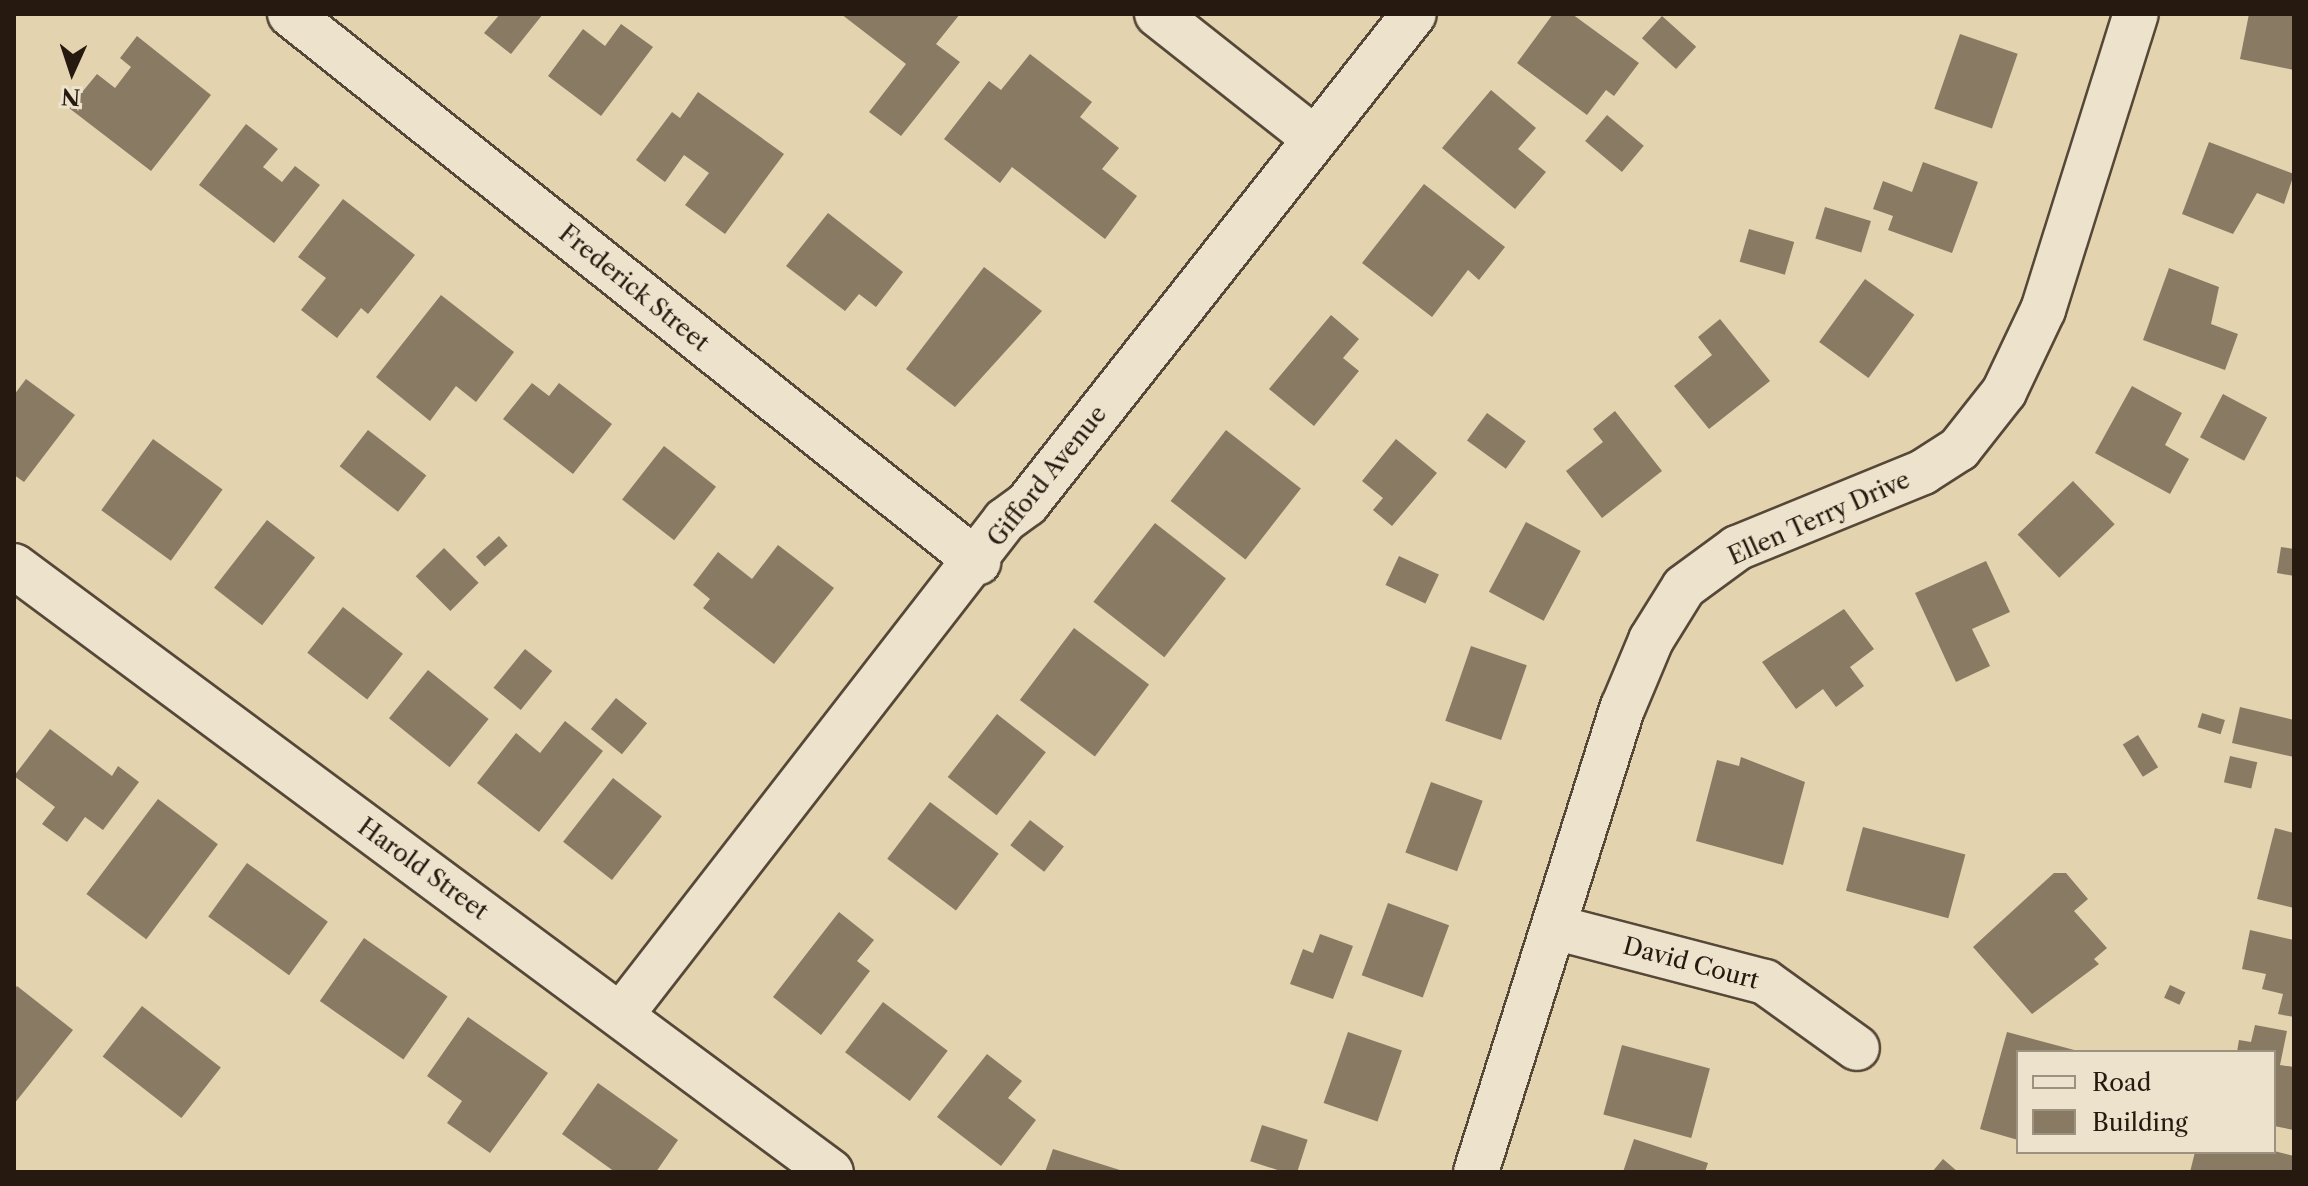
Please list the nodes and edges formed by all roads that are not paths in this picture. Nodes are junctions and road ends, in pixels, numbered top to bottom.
1 (290, 14) edge
2 (1157, 14) edge
3 (1414, 14) edge
4 (2136, 14) edge
5 (1315, 139) junction
6 (978, 562) junction
7 (14, 566) edge
8 (1554, 927) junction
9 (621, 1015) junction
10 (1857, 1048) dead end
11 (831, 1172) edge
12 (1476, 1172) edge

1 - 6 street, Frederick Street
2 - 5 street
3 - 5 street, Gifford Avenue
4 - 8 street, Ellen Terry Drive
5 - 6 street, Gifford Avenue
6 - 9 street, Gifford Avenue
7 - 9 street, Harold Street
8 - 10 street, David Court
8 - 12 street, Ellen Terry Drive
9 - 11 street, Harold Street

